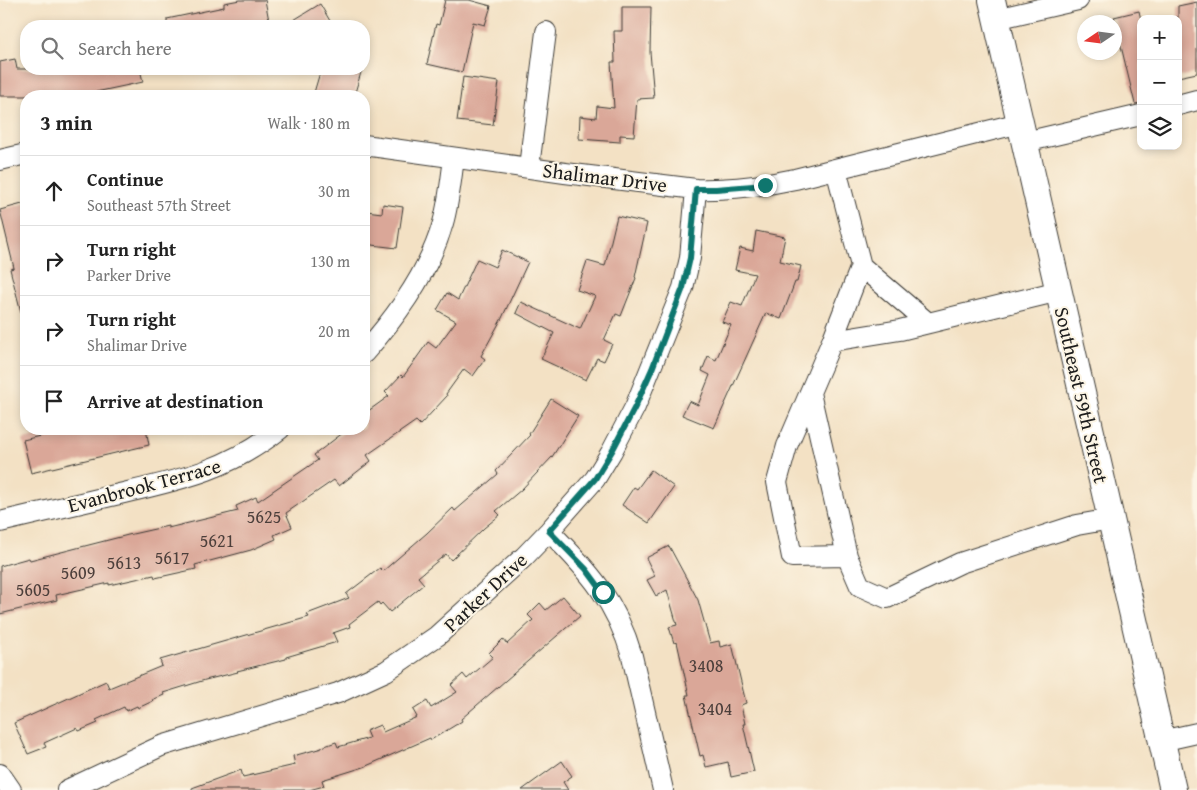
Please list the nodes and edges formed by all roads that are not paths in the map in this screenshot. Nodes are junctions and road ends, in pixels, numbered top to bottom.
1 (1078, 0) edge
2 (994, 9) edge
3 (546, 32) dead end
4 (1197, 100) edge
5 (1182, 104) edge
6 (1137, 115) edge
7 (1022, 132) junction
8 (370, 146) edge
9 (20, 155) edge
10 (454, 158) junction
11 (0, 160) edge
12 (529, 168) junction
13 (836, 169) junction
14 (696, 189) junction
15 (861, 266) junction
16 (1058, 291) junction
17 (928, 323) junction
18 (832, 341) junction
19 (370, 345) edge
20 (810, 393) junction
21 (272, 435) edge
22 (1111, 519) junction
23 (0, 522) edge
24 (549, 531) junction
25 (847, 556) junction
26 (1197, 733) edge
27 (1162, 741) junction
28 (0, 774) edge
29 (10, 790) edge
30 (67, 790) edge
31 (663, 790) edge
32 (1173, 790) edge

1 - 2 street
2 - 7 main road, Southeast 59th Street
3 - 12 street
4 - 5 street
6 - 7 street, Shalimar Drive
7 - 13 street, Shalimar Drive
7 - 16 main road, Southeast 59th Street
8 - 10 street, Shalimar Drive
9 - 11 street
10 - 12 street, Shalimar Drive
10 - 19 street
12 - 14 street, Shalimar Drive
13 - 14 street, Shalimar Drive
13 - 15 street
14 - 24 street, Parker Drive
15 - 17 street
15 - 18 street
16 - 17 street
16 - 22 main road, Southeast 59th Street
17 - 18 street
18 - 20 street
20 - 25 street
20 - 25 street
21 - 23 street, Evanbrook Terrace
22 - 25 street
22 - 27 main road, Southeast 59th Street
24 - 30 street, Parker Drive
24 - 31 street
26 - 27 street
27 - 32 main road, Southeast 59th Street
28 - 29 street

